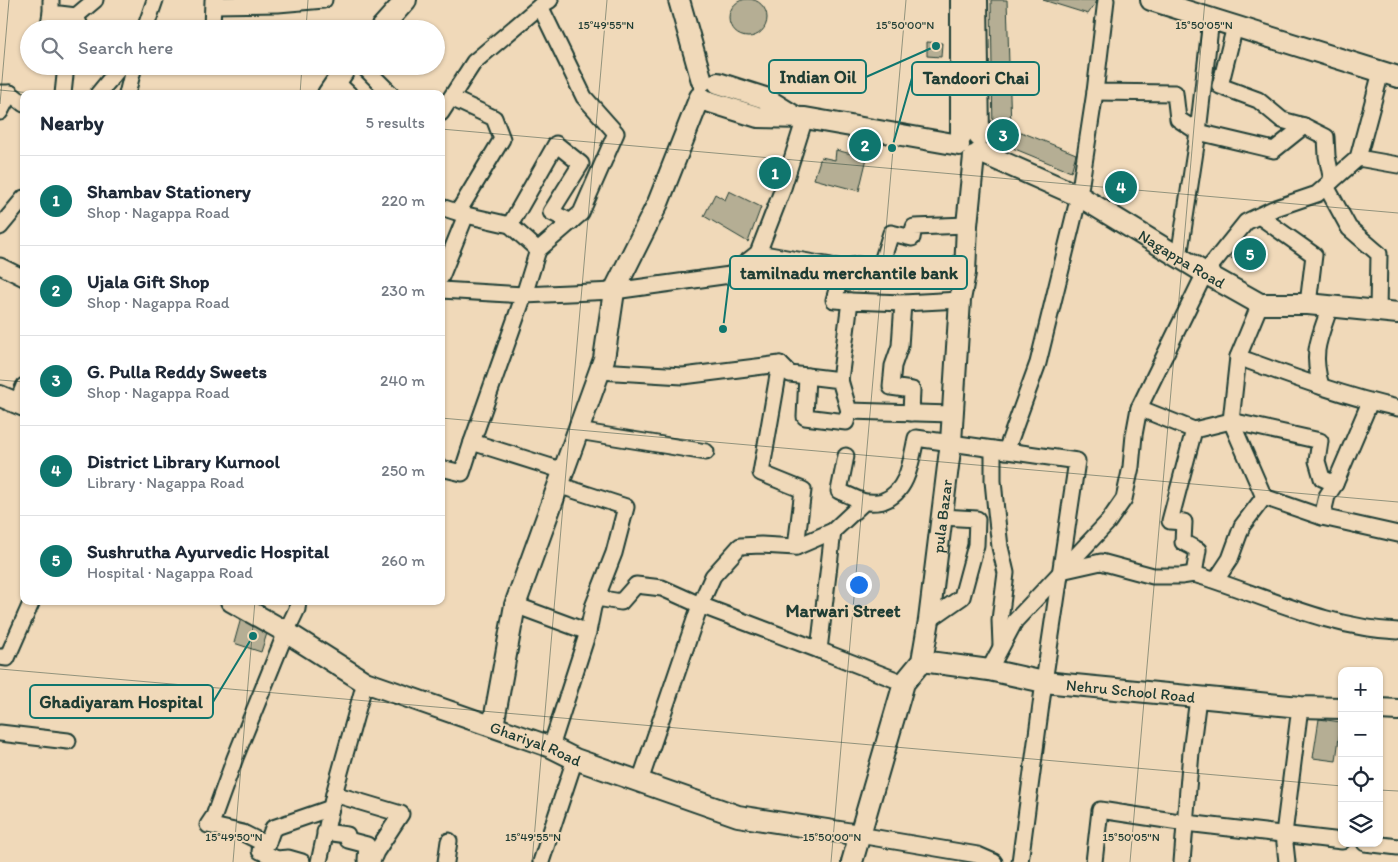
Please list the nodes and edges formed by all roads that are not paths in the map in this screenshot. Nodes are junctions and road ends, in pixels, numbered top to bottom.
1 (95, 0) edge
2 (154, 0) edge
3 (324, 0) edge
4 (406, 0) edge
5 (678, 0) edge
6 (962, 0) edge
7 (977, 0) edge
8 (1106, 0) edge
9 (1151, 0) edge
10 (213, 3) edge
11 (545, 3) edge
12 (51, 6) edge
13 (1211, 19) junction
14 (49, 20) edge
15 (76, 20) edge
16 (80, 20) edge
17 (148, 20) edge
18 (212, 20) edge
19 (388, 20) edge
20 (1235, 26) junction
21 (1390, 74) edge
22 (65, 75) edge
23 (108, 75) edge
24 (132, 75) edge
25 (372, 75) edge
26 (63, 90) edge
27 (100, 90) edge
28 (128, 90) edge
29 (387, 90) edge
30 (707, 90) junction
31 (1095, 92) junction
32 (5, 93) edge
33 (451, 98) junction
34 (20, 102) edge
35 (445, 106) edge
36 (0, 112) edge
37 (800, 117) junction
38 (1304, 126) junction
39 (1198, 132) junction
40 (971, 145) junction
41 (1358, 158) junction
42 (1398, 165) edge
43 (1329, 184) junction
44 (1079, 196) junction
45 (20, 203) edge
46 (445, 208) edge
47 (462, 214) junction
48 (1259, 216) junction
49 (571, 222) junction
50 (510, 226) junction
51 (967, 226) junction
52 (0, 228) edge
53 (538, 250) junction
54 (758, 253) junction
55 (1179, 257) junction
56 (445, 265) edge
57 (0, 266) edge
58 (843, 268) junction
59 (880, 268) junction
60 (965, 273) junction
61 (1205, 273) junction
62 (20, 276) edge
63 (445, 290) edge
64 (614, 291) junction
65 (524, 296) junction
66 (960, 300) junction
67 (850, 301) junction
68 (903, 303) junction
69 (1260, 304) junction
70 (1308, 304) junction
71 (1330, 307) junction
72 (1378, 311) junction
73 (1398, 313) edge
74 (1238, 357) junction
75 (780, 364) junction
76 (599, 371) junction
77 (807, 376) junction
78 (840, 380) junction
79 (1320, 386) junction
80 (1370, 402) junction
81 (1139, 408) junction
82 (1398, 408) edge
83 (849, 411) junction
84 (911, 413) junction
85 (952, 414) junction
86 (1231, 421) junction
87 (1194, 430) junction
88 (578, 432) junction
89 (472, 442) junction
90 (951, 442) junction
91 (1000, 450) junction
92 (706, 452) dead end
93 (846, 456) dead end
94 (445, 469) edge
95 (561, 478) junction
96 (1335, 484) junction
97 (1264, 497) junction
98 (864, 502) junction
99 (942, 517) junction
100 (1322, 517) junction
101 (833, 531) junction
102 (1398, 534) edge
103 (796, 548) junction
104 (1061, 571) junction
105 (1194, 574) junction
106 (1216, 580) junction
107 (597, 598) junction
108 (30, 605) edge
109 (238, 605) edge
110 (298, 605) edge
111 (515, 605) junction
112 (700, 605) junction
113 (929, 620) junction
114 (1398, 630) edge
115 (286, 632) junction
116 (588, 632) junction
117 (1002, 645) junction
118 (819, 650) junction
119 (0, 657) edge
120 (922, 661) junction
121 (988, 670) junction
122 (365, 682) junction
123 (1044, 682) junction
124 (904, 683) junction
125 (1198, 698) junction
126 (1300, 707) junction
127 (1338, 708) edge
128 (1383, 709) edge
129 (1398, 710) edge
130 (493, 726) junction
131 (0, 733) edge
132 (68, 741) dead end
133 (552, 747) junction
134 (575, 759) junction
135 (640, 781) junction
136 (332, 801) junction
137 (1186, 824) junction
138 (325, 832) junction
139 (1284, 834) junction
140 (859, 835) junction
141 (449, 841) dead end
142 (1338, 841) edge
143 (268, 842) junction
144 (1383, 845) edge
145 (1398, 847) edge
146 (978, 859) edge
147 (369, 861) edge
148 (302, 862) edge
149 (319, 862) edge
150 (446, 862) edge
151 (541, 862) edge
152 (852, 862) edge
153 (994, 862) edge
154 (1020, 862) edge
155 (1094, 862) edge
156 (1182, 862) edge
157 (1287, 862) edge

1 - 16 street
2 - 17 street
3 - 10 street
4 - 19 street
5 - 30 street
6 - 40 street
7 - 40 street
8 - 31 street
9 - 13 street
10 - 18 street
11 - 33 street
11 - 49 street
12 - 14 street
12 - 15 street
13 - 20 street
13 - 39 street
20 - 21 street
20 - 38 street
21 - 41 street
22 - 26 street
23 - 27 street
24 - 28 street
25 - 29 street
30 - 37 street
30 - 64 street
31 - 39 street
31 - 44 street
32 - 34 street
32 - 36 street
33 - 35 street
33 - 47 street
37 - 40 street, Nagappa Road
37 - 54 street
38 - 39 street
38 - 43 street
39 - 55 street
40 - 44 street, Nagappa Road
40 - 51 street, pula Bazar
41 - 42 street
41 - 43 street
43 - 48 street
43 - 72 street
44 - 55 street, Nagappa Road
44 - 91 street
45 - 52 street
46 - 47 street
47 - 50 street
47 - 56 street
48 - 61 street
48 - 70 street
49 - 50 street
49 - 53 street
50 - 53 street
51 - 59 street
51 - 60 street, pula Bazar
53 - 65 street
54 - 58 street
54 - 64 street
55 - 61 street, Nagappa Road
57 - 62 street
58 - 59 street
58 - 67 street
59 - 60 street
60 - 66 street, pula Bazar
61 - 69 street, Nagappa Road
61 - 81 street
63 - 65 street
64 - 65 street
64 - 76 street
65 - 89 street
66 - 68 street
66 - 85 street, pula Bazar
67 - 68 street
67 - 78 street
68 - 84 street
69 - 70 street, Nagappa Road
69 - 74 street
70 - 71 street, Nagappa Road
71 - 72 street, Nagappa Road
71 - 79 street
72 - 73 street, Nagappa Road
74 - 79 street
74 - 86 street
75 - 76 street
75 - 77 street
75 - 103 street
76 - 88 street
77 - 78 street
77 - 83 street
78 - 83 street
79 - 80 street
80 - 82 street
80 - 96 street
81 - 87 street
81 - 104 street
83 - 84 street
84 - 85 street
85 - 90 street, pula Bazar
86 - 87 street
86 - 96 street
86 - 97 street
87 - 105 street
88 - 92 street
88 - 95 street
89 - 94 street
89 - 95 street
90 - 91 street
90 - 98 street
90 - 99 street, pula Bazar
91 - 104 street
91 - 117 street
93 - 98 street
95 - 107 street
95 - 111 street
96 - 100 street
97 - 100 street
97 - 106 street
98 - 101 street
99 - 113 street, pula Bazar
99 - 113 street
100 - 102 street
101 - 103 street
101 - 118 street
103 - 112 street
104 - 105 street
104 - 117 street
104 - 123 street
105 - 106 street
106 - 114 street
107 - 112 street
107 - 116 street
108 - 119 street
109 - 115 street, Ghariyal Road
110 - 115 street
111 - 116 street
111 - 130 street
112 - 118 street
112 - 135 street
113 - 120 street, pula Bazar
115 - 122 street, Ghariyal Road
115 - 143 street
116 - 133 street
117 - 121 street
118 - 124 street
120 - 121 street, Nehru School Road
120 - 124 street, pula Bazar
121 - 123 street, Nehru School Road
122 - 130 street, Ghariyal Road
122 - 136 street
123 - 125 street, Nehru School Road
123 - 154 street
124 - 140 street, pula Bazar
125 - 126 street, Nehru School Road
125 - 137 street
126 - 127 street, Nehru School Road
126 - 139 street
128 - 129 street
130 - 133 street, Ghariyal Road
131 - 132 street
133 - 134 street, Ghariyal Road
134 - 135 street, Ghariyal Road
134 - 151 street
135 - 140 street, Ghariyal Road
136 - 138 street
136 - 143 street
136 - 147 street
137 - 139 street
137 - 155 street
137 - 156 street
138 - 147 street
138 - 149 street
139 - 142 street
139 - 157 street
140 - 146 street
140 - 152 street, pula Bazar
141 - 150 street
143 - 148 street
144 - 145 street
146 - 153 street

